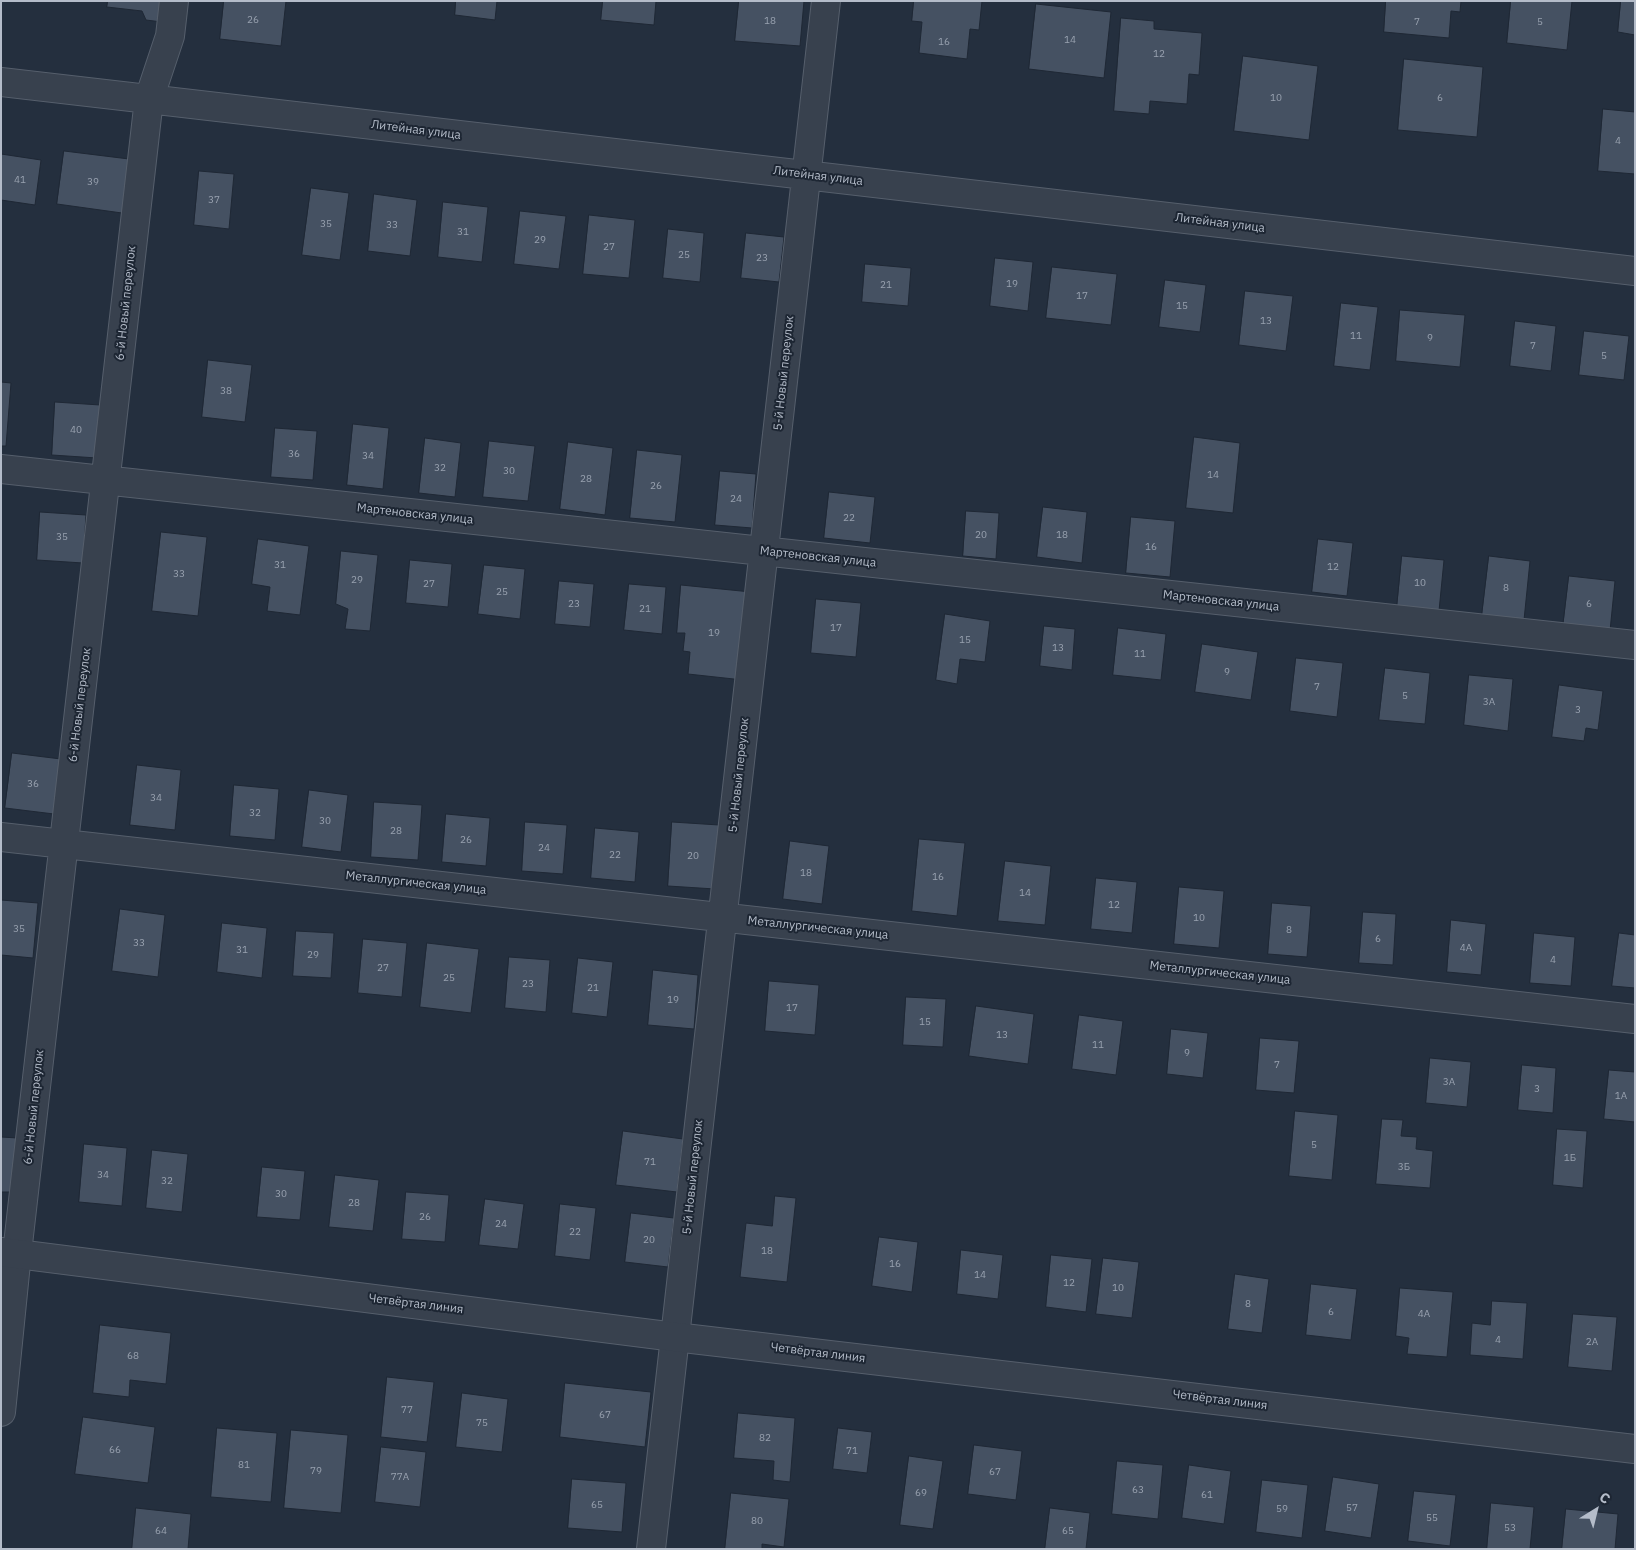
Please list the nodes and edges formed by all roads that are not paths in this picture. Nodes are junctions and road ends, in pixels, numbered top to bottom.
1 (174, 1) edge
2 (826, 1) edge
3 (1, 82) edge
4 (149, 99) junction
5 (807, 175) junction
6 (1635, 271) edge
7 (1, 469) edge
8 (106, 480) junction
9 (764, 551) junction
10 (1635, 646) edge
11 (1, 836) edge
12 (64, 844) junction
13 (723, 917) junction
14 (1635, 1019) edge
15 (9, 1252) edge
16 (675, 1337) junction
17 (1, 1412) edge
18 (1635, 1449) edge
19 (651, 1549) edge

1 - 4 street, 6-й Новый переулок
2 - 5 street, 5-й Новый переулок
3 - 4 street, Литейная улица
4 - 5 street, Литейная улица
4 - 8 street, 6-й Новый переулок
5 - 6 street, Литейная улица
5 - 9 street, 5-й Новый переулок
7 - 8 street, Мартеновская улица
8 - 9 street, Мартеновская улица
8 - 12 street, 6-й Новый переулок
9 - 10 street, Мартеновская улица
9 - 13 street, 5-й Новый переулок
11 - 12 street, Металлургическая улица
12 - 13 street, Металлургическая улица
12 - 15 street, 6-й Новый переулок
13 - 14 street, Металлургическая улица
13 - 16 street, 5-й Новый переулок
15 - 16 street, Четвёртая линия
15 - 17 street, 6-й Новый переулок
16 - 18 street, Четвёртая линия
16 - 19 street, 5-й Новый переулок

